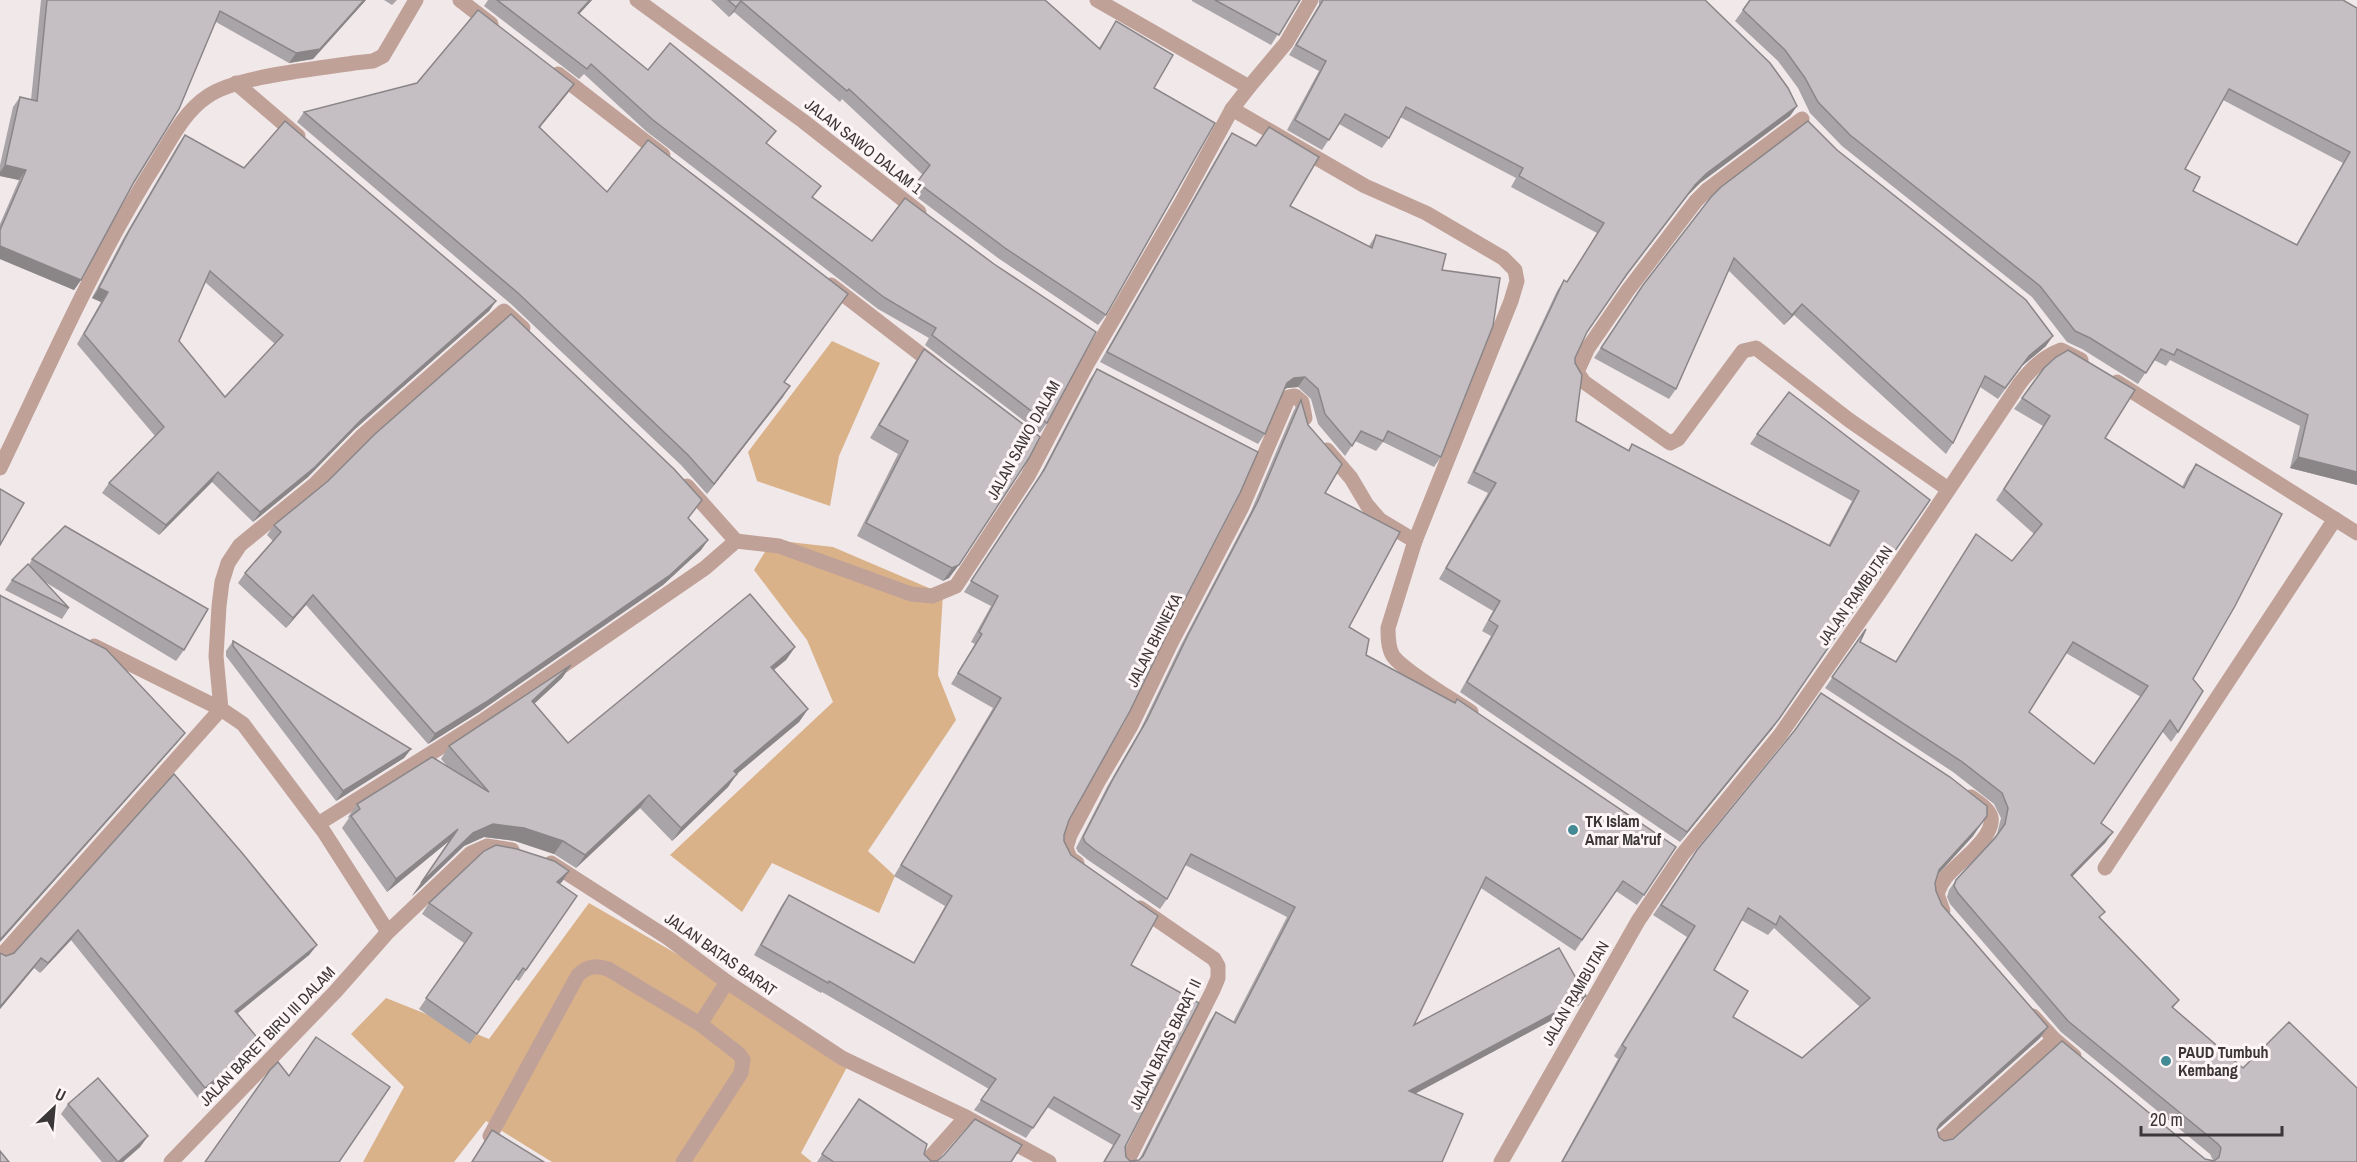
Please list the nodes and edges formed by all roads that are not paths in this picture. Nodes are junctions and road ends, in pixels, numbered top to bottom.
1 (416, 0) edge
2 (460, 0) edge
3 (637, 0) edge
4 (1097, 0) edge
5 (1311, 0) edge
6 (500, 30) edge
7 (545, 64) edge
8 (236, 83) junction
9 (1249, 87) junction
10 (1232, 109) junction
11 (1803, 119) dead end
12 (308, 144) edge
13 (676, 165) edge
14 (928, 218) edge
15 (817, 274) edge
16 (537, 342) edge
17 (948, 375) edge
18 (1309, 429) edge
19 (1320, 441) edge
20 (0, 468) edge
21 (674, 472) edge
22 (1948, 489) junction
23 (2335, 519) junction
24 (2357, 533) edge
25 (736, 541) junction
26 (1415, 541) junction
27 (84, 641) edge
28 (221, 709) junction
29 (1486, 722) edge
30 (1956, 786) edge
31 (318, 824) junction
32 (2105, 868) dead end
33 (1092, 876) edge
34 (1129, 901) edge
35 (1949, 918) edge
36 (388, 932) junction
37 (0, 957) edge
38 (727, 982) junction
39 (2025, 1006) edge
40 (700, 1024) junction
41 (2054, 1040) junction
42 (2090, 1068) edge
43 (966, 1117) junction
44 (490, 1136) edge
45 (1939, 1142) edge
46 (171, 1162) edge
47 (683, 1162) edge
48 (926, 1162) edge
49 (1049, 1162) edge
50 (1127, 1162) edge
51 (1500, 1162) edge

1 - 8 street
2 - 6 street
3 - 14 street, JALAN SAWO DALAM 1
4 - 9 street
5 - 9 street, JALAN SAWO DALAM
7 - 13 street
8 - 12 street
8 - 20 street
9 - 10 street, JALAN SAWO DALAM
10 - 25 street, JALAN SAWO DALAM
10 - 26 street
11 - 22 street
15 - 17 street
16 - 28 street
18 - 33 street, JALAN BHINEKA
19 - 26 street
21 - 25 street
22 - 23 street, JALAN RAMBUTAN
22 - 51 street, JALAN RAMBUTAN
23 - 24 street, JALAN RAMBUTAN
23 - 32 street
25 - 31 street
26 - 29 street
27 - 28 street
28 - 31 street
28 - 37 street
30 - 35 street
31 - 36 street
34 - 50 street, JALAN BATAS BARAT II
36 - 38 street, JALAN BATAS BARAT
36 - 46 street, JALAN BARET BIRU III DALAM
38 - 40 street
38 - 43 street, JALAN BATAS BARAT
39 - 41 street
40 - 44 street
40 - 47 street
41 - 42 street
41 - 45 street
43 - 48 street
43 - 49 street, JALAN BATAS BARAT

